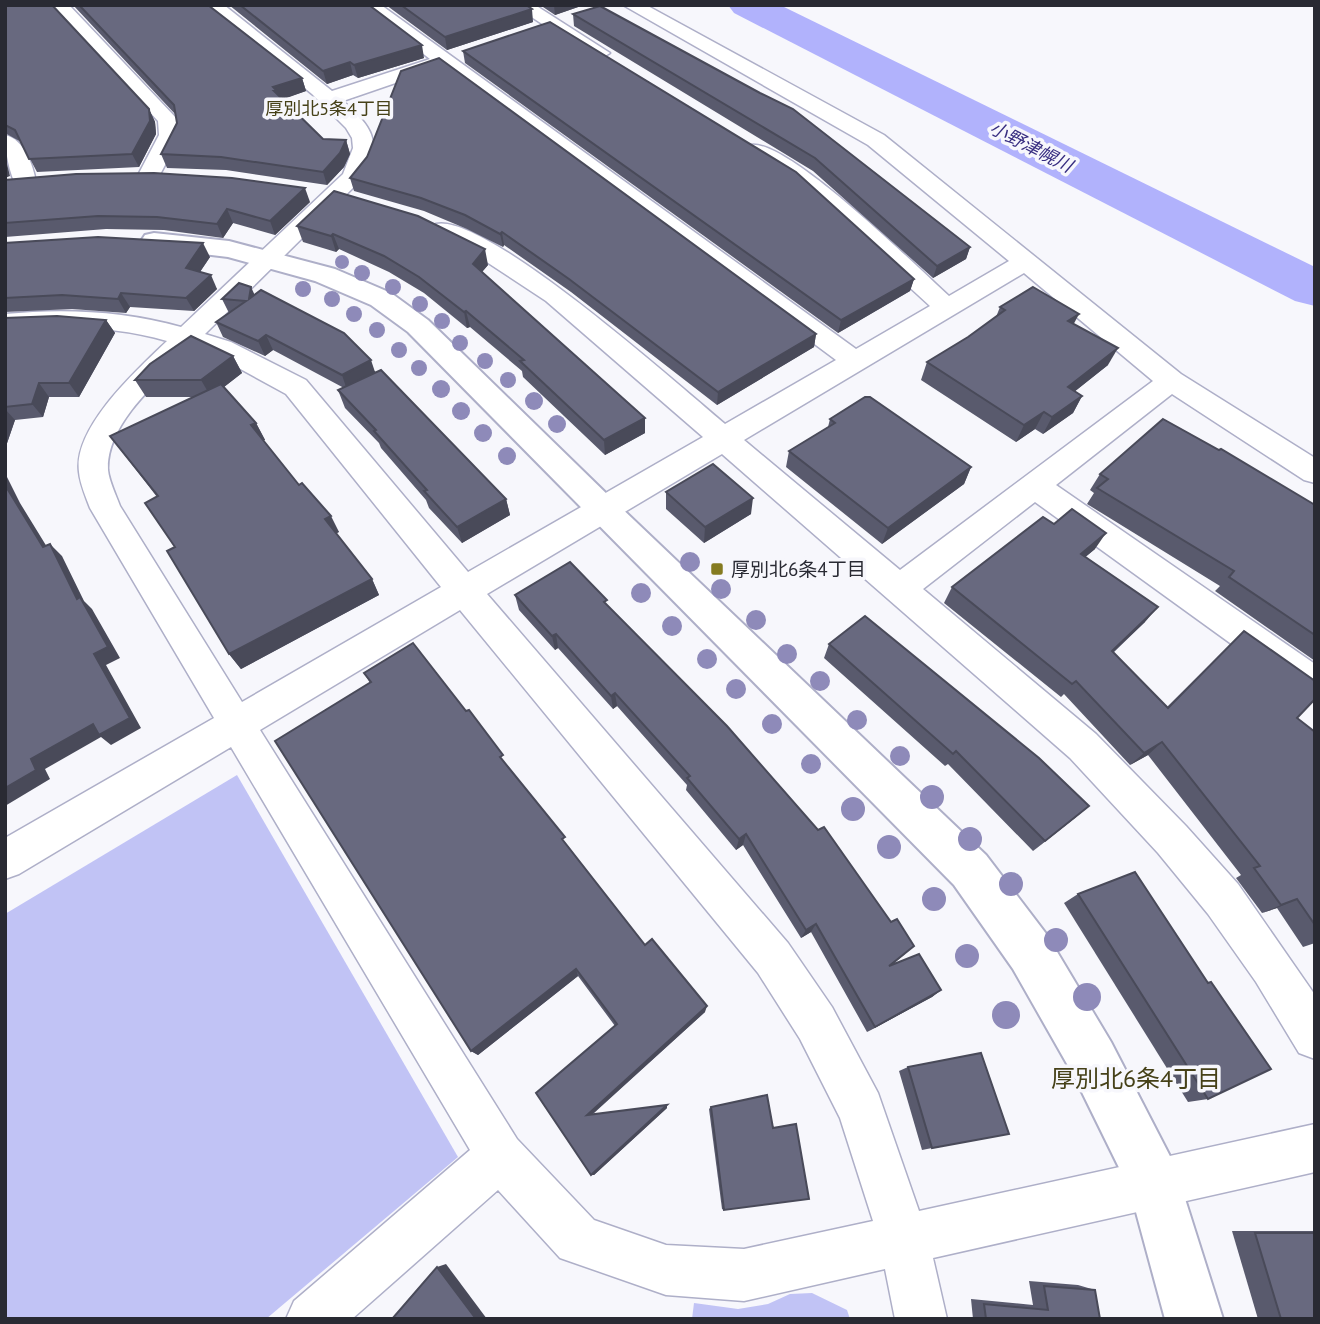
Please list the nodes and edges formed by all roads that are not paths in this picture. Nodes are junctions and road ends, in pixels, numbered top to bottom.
1 (59, 5) edge
2 (213, 5) edge
3 (369, 5) edge
4 (522, 5) edge
5 (632, 5) edge
6 (576, 17) edge
7 (554, 24) junction
8 (530, 32) edge
9 (470, 52) edge
10 (446, 60) junction
11 (613, 61) edge
12 (329, 99) junction
13 (5, 141) edge
14 (744, 141) edge
15 (183, 178) edge
16 (27, 183) edge
17 (419, 220) edge
18 (117, 240) edge
19 (268, 259) junction
20 (1025, 261) junction
21 (946, 307) junction
22 (5, 322) edge
23 (187, 337) junction
24 (855, 361) junction
25 (1171, 381) junction
26 (722, 440) junction
27 (1315, 472) edge
28 (1032, 485) junction
29 (602, 510) junction
30 (899, 589) junction
31 (463, 590) junction
32 (1315, 684) edge
33 (235, 725) junction
34 (5, 860) edge
35 (1315, 1037) edge
36 (1315, 1148) edge
37 (500, 1156) junction
38 (1155, 1184) junction
39 (904, 1238) junction
40 (312, 1319) edge
41 (921, 1319) edge
42 (1194, 1319) edge

1 - 15 street
2 - 12 street
3 - 10 street
4 - 7 street
5 - 20 street
6 - 7 street
7 - 8 street
7 - 11 street
9 - 10 street
10 - 12 street
10 - 24 street
12 - 19 street
13 - 16 street
14 - 21 street
17 - 26 street
18 - 19 street
19 - 23 street
19 - 29 street
20 - 21 street
20 - 25 street
21 - 24 street
22 - 23 street
23 - 31 street
23 - 33 street
24 - 26 street
25 - 27 street
25 - 28 street
26 - 29 street
26 - 30 street
28 - 30 street
28 - 32 street
29 - 31 street
29 - 38 street
30 - 35 street
31 - 33 street
31 - 39 street
33 - 34 street
33 - 37 street
36 - 38 street
37 - 39 street
37 - 40 street
38 - 39 street
38 - 42 street
39 - 41 street

